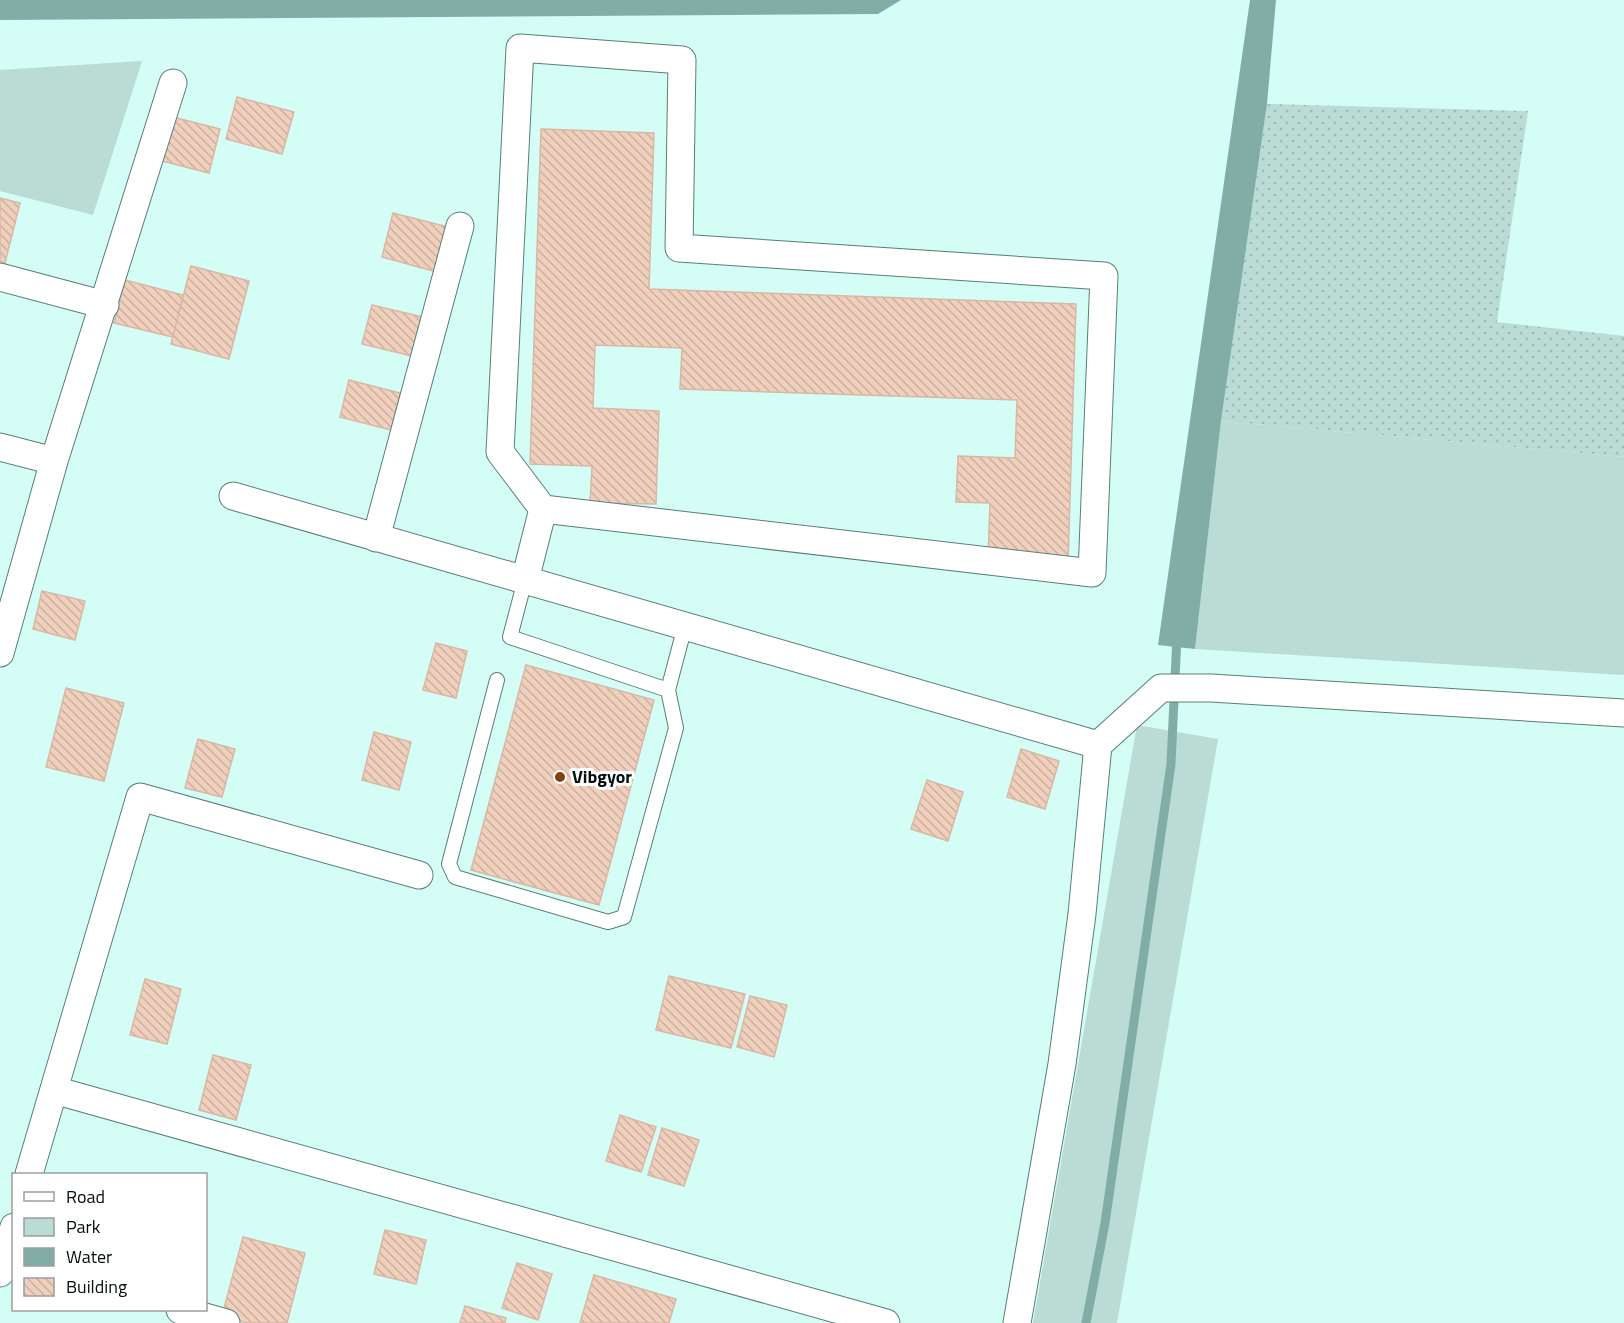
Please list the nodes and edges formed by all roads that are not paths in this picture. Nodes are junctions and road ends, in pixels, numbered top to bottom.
1 (173, 83) dead end
2 (460, 226) dead end
3 (0, 277) edge
4 (105, 305) junction
5 (0, 447) edge
6 (54, 461) junction
7 (233, 496) dead end
8 (543, 509) junction
9 (376, 538) junction
10 (11, 573) edge
11 (525, 580) junction
12 (686, 626) junction
13 (0, 653) edge
14 (496, 680) dead end
15 (668, 690) junction
16 (1624, 713) edge
17 (1098, 745) junction
18 (419, 875) dead end
19 (54, 1090) junction
20 (29, 1173) edge
21 (12, 1236) edge
22 (6, 1263) edge
23 (184, 1311) edge
24 (226, 1323) edge
25 (886, 1323) edge
26 (1017, 1323) edge

1 - 4 street
2 - 9 street
3 - 4 street
4 - 6 street
5 - 6 street
6 - 10 street
7 - 9 street
8 - 8 street
8 - 11 street
9 - 11 street
10 - 13 street
11 - 12 street
11 - 15 lane
12 - 15 lane
12 - 17 street
14 - 15 lane
16 - 17 street
17 - 26 street
18 - 19 street
19 - 20 street
19 - 25 street
21 - 22 street
23 - 24 street

